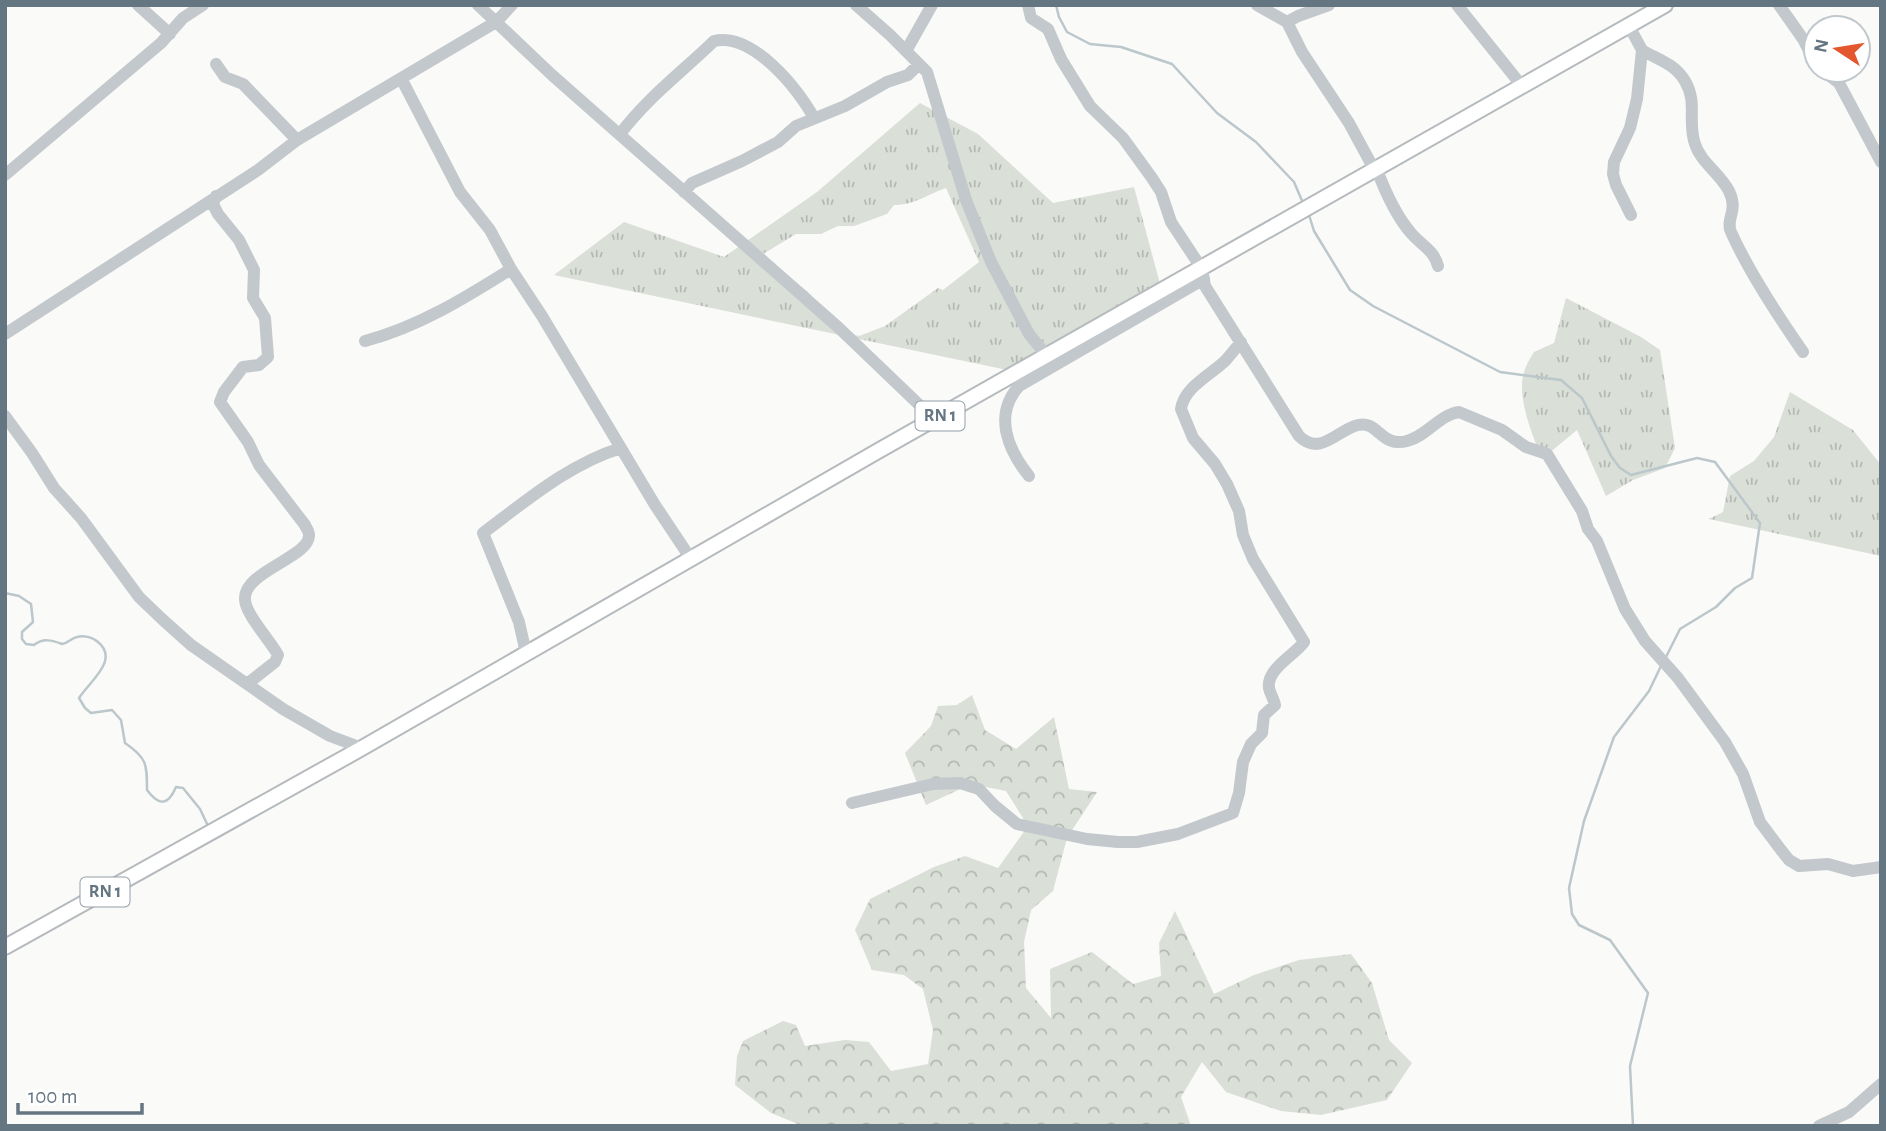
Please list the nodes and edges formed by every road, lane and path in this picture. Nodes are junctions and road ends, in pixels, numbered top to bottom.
1 (138, 5) edge
2 (203, 5) edge
3 (478, 5) edge
4 (512, 5) edge
5 (856, 5) edge
6 (932, 5) edge
7 (1028, 5) edge
8 (1256, 5) edge
9 (1329, 5) edge
10 (1457, 5) edge
11 (1665, 5) edge
12 (1779, 5) edge
13 (496, 22) junction
14 (1287, 22) junction
15 (1629, 26) junction
16 (170, 34) junction
17 (1802, 38) edge
18 (1642, 50) junction
19 (906, 51) junction
20 (216, 64) dead end
21 (919, 64) junction
22 (402, 80) junction
23 (1840, 84) edge
24 (1522, 86) junction
25 (814, 118) junction
26 (620, 134) junction
27 (297, 140) junction
28 (1881, 162) edge
29 (1376, 171) junction
30 (5, 175) edge
31 (684, 192) junction
32 (216, 196) junction
33 (1631, 215) dead end
34 (1438, 266) dead end
35 (511, 269) junction
36 (1203, 274) junction
37 (5, 334) edge
38 (365, 341) dead end
39 (1241, 342) junction
40 (1803, 352) dead end
41 (1047, 356) junction
42 (5, 416) edge
43 (934, 419) junction
44 (621, 448) junction
45 (1029, 476) dead end
46 (691, 559) junction
47 (526, 653) junction
48 (247, 684) junction
49 (362, 748) junction
50 (852, 803) dead end
51 (1881, 867) edge
52 (5, 947) edge
53 (1881, 1084) edge
54 (1819, 1126) edge

1 - 16 street
2 - 16 street
3 - 13 street
4 - 13 street
5 - 19 street
6 - 19 street
7 - 36 street
8 - 14 street
9 - 14 street
10 - 24 street
11 - 15 main road, RN 1
12 - 17 street
13 - 22 street
13 - 26 street
14 - 29 street
15 - 18 street
15 - 24 main road, RN 1
16 - 30 street
18 - 33 street
18 - 40 street
19 - 21 street
20 - 27 street
21 - 25 street
21 - 41 street
22 - 27 street
22 - 35 street
23 - 28 street
24 - 29 main road, RN 1
25 - 26 street
25 - 31 street
26 - 31 street
27 - 32 street
29 - 34 street
29 - 36 main road, RN 1
31 - 43 street
32 - 37 street
32 - 48 street
35 - 38 street
35 - 44 street
36 - 39 street
36 - 41 main road, RN 1
36 - 45 street
39 - 50 street
39 - 51 street
41 - 43 main road, RN 1
42 - 48 street
43 - 46 main road, RN 1
44 - 46 street
44 - 47 street
46 - 47 main road, RN 1
47 - 49 main road, RN 1
48 - 49 street
49 - 52 main road, RN 1
53 - 54 street

